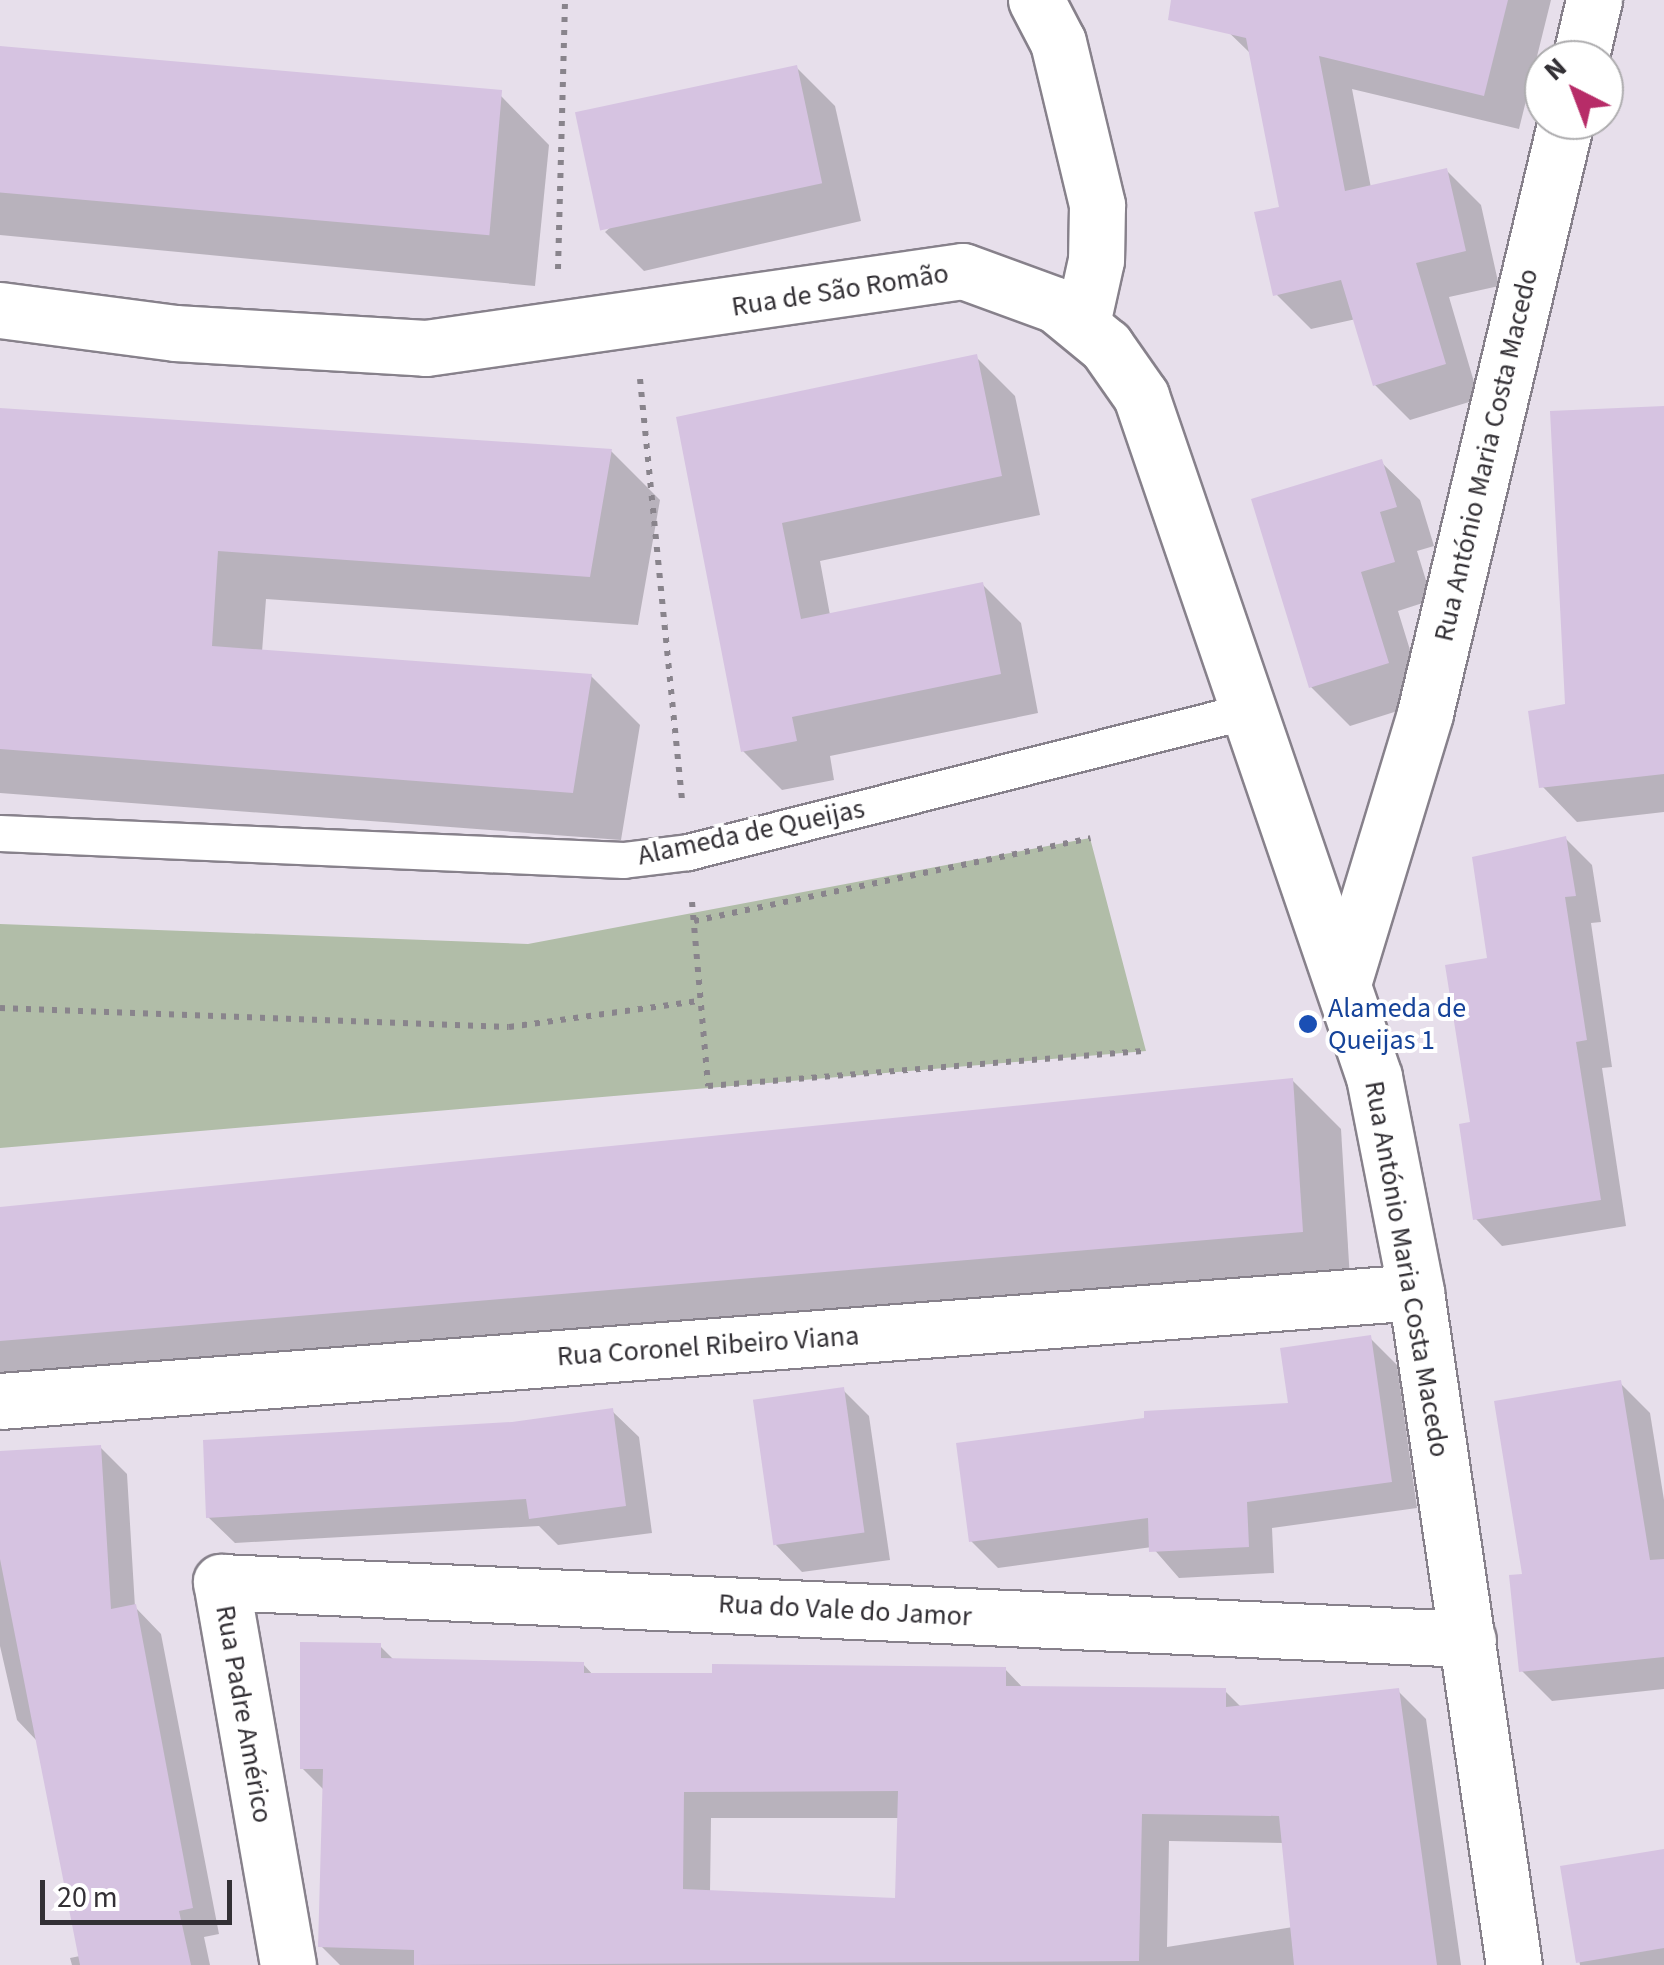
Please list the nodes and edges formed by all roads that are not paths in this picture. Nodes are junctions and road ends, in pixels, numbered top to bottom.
1 (1036, 0) edge
2 (1594, 0) edge
3 (1585, 40) edge
4 (1561, 140) edge
5 (0, 310) edge
6 (1082, 323) junction
7 (1251, 710) junction
8 (0, 833) edge
9 (1344, 978) junction
10 (1416, 1292) junction
11 (0, 1401) edge
12 (221, 1582) joint
13 (1468, 1639) junction
14 (288, 1965) edge
15 (1514, 1965) edge

1 - 6 street
2 - 3 street
4 - 9 street, Rua António Maria Costa Macedo
5 - 6 street, Rua de São Romão
6 - 7 street, Rua de São Romão
7 - 8 lane, Alameda de Queijas
7 - 9 street, Rua de São Romão
9 - 10 street, Rua António Maria Costa Macedo
10 - 11 street, Rua Coronel Ribeiro Viana
10 - 13 street, Rua António Maria Costa Macedo
12 - 13 street, Rua do Vale do Jamor
12 - 14 street, Rua Padre Américo
13 - 15 street, Rua António Maria Costa Macedo

